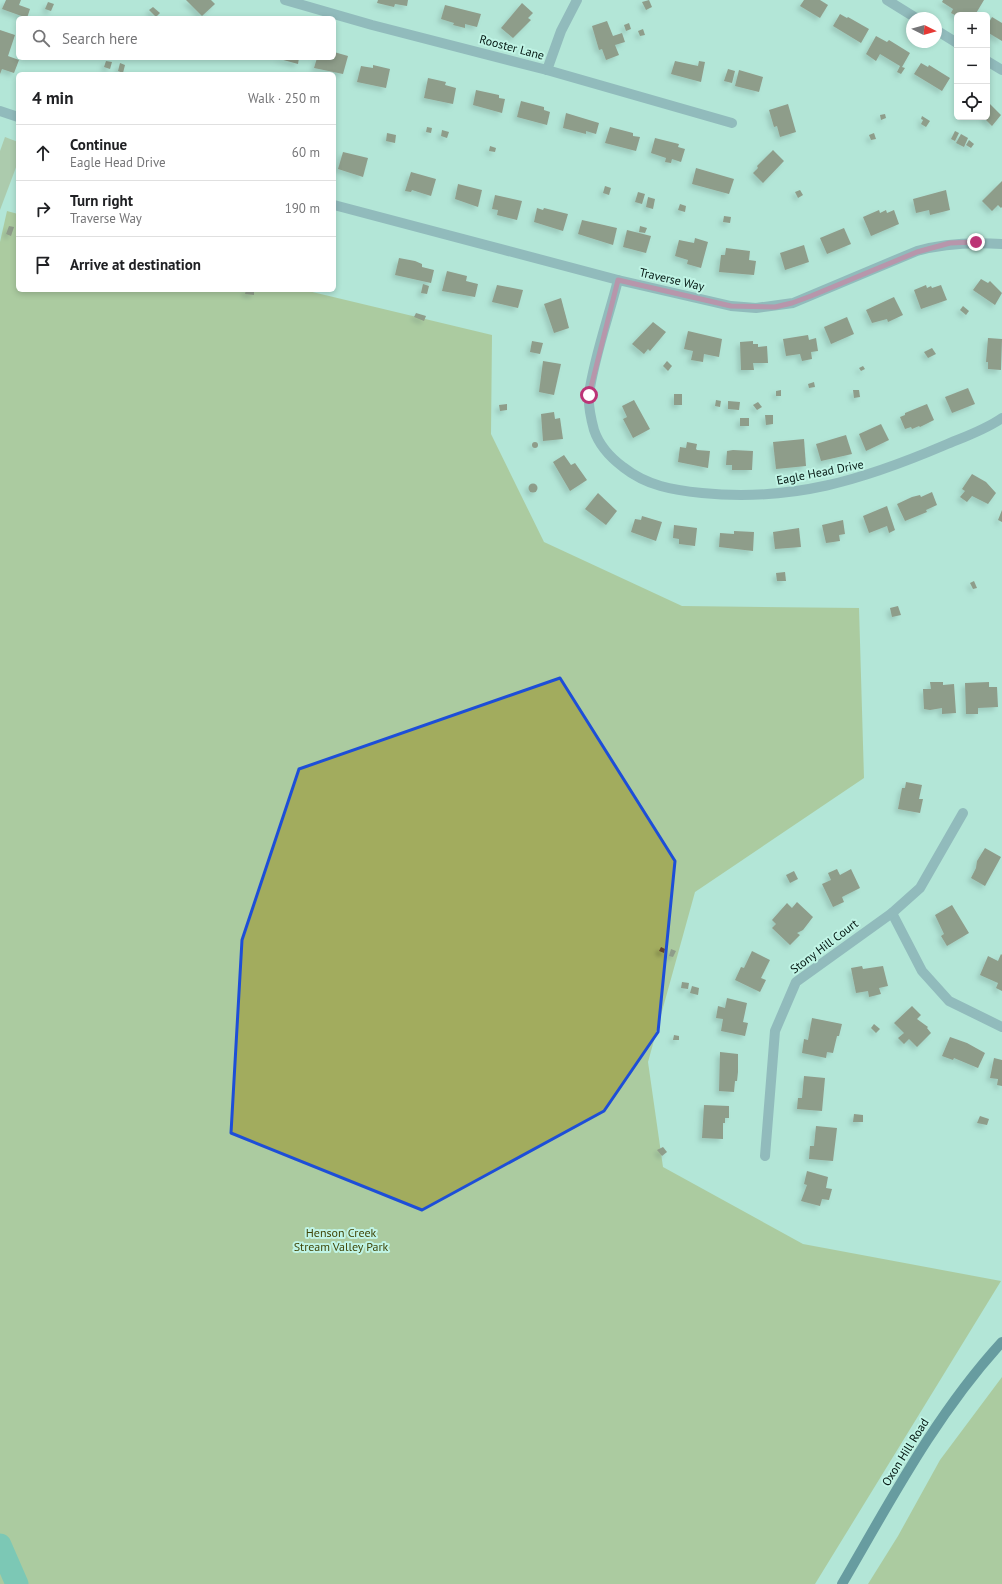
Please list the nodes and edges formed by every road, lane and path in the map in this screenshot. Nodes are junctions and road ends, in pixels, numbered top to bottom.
1 (285, 0) edge
2 (577, 0) edge
3 (887, 0) edge
4 (906, 12) edge
5 (942, 34) edge
6 (954, 41) edge
7 (990, 63) edge
8 (547, 70) junction
9 (1002, 70) edge
10 (0, 110) edge
11 (16, 116) edge
12 (732, 123) dead end
13 (336, 206) edge
14 (1002, 244) edge
15 (618, 280) junction
16 (1000, 422) edge
17 (963, 813) dead end
18 (892, 913) junction
19 (1002, 1028) edge
20 (765, 1156) dead end
21 (1002, 1342) edge
22 (842, 1584) edge

1 - 8 street, Rooster Lane
2 - 8 street
3 - 4 street
5 - 6 street
7 - 9 street
8 - 12 street, Rooster Lane
10 - 11 street
13 - 15 street, Traverse Way
14 - 15 street, Traverse Way
15 - 16 street, Eagle Head Drive
17 - 18 street, Stony Hill Court
18 - 19 street
18 - 20 street, Stony Hill Court
21 - 22 main road, Oxon Hill Road

